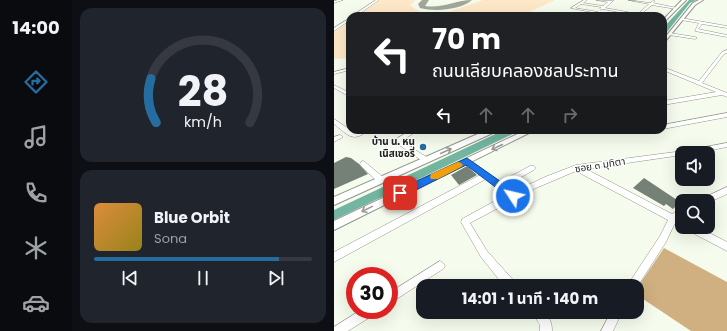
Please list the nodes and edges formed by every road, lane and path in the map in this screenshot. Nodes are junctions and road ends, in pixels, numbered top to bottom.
1 (342, 0) edge
2 (378, 0) edge
3 (586, 0) edge
4 (597, 0) edge
5 (629, 0) edge
6 (634, 0) edge
7 (656, 0) edge
8 (684, 0) edge
9 (702, 0) edge
10 (612, 1) edge
11 (334, 2) edge
12 (581, 3) junction
13 (629, 4) dead end
14 (652, 4) junction
15 (603, 8) junction
16 (624, 8) dead end
17 (676, 8) junction
18 (620, 11) junction
19 (360, 12) edge
20 (596, 12) joint
21 (625, 12) edge
22 (643, 12) edge
23 (667, 18) edge
24 (682, 19) junction
25 (346, 22) edge
26 (701, 23) junction
27 (727, 27) edge
28 (334, 30) edge
29 (670, 34) junction
30 (727, 36) edge
31 (667, 38) edge
32 (695, 38) dead end
33 (727, 51) edge
34 (346, 70) edge
35 (667, 70) edge
36 (334, 73) edge
37 (699, 84) junction
38 (334, 86) edge
39 (346, 93) edge
40 (724, 94) edge
41 (667, 102) edge
42 (727, 114) edge
43 (336, 125) edge
44 (667, 126) edge
45 (346, 131) edge
46 (410, 134) edge
47 (484, 134) edge
48 (524, 134) edge
49 (727, 145) edge
50 (715, 147) edge
51 (675, 154) edge
52 (426, 160) junction
53 (467, 161) junction
54 (362, 164) dead end
55 (532, 168) dead end
56 (576, 168) junction
57 (485, 176) junction
58 (382, 180) junction
59 (499, 186) junction
60 (727, 190) edge
61 (513, 196) junction
62 (715, 196) edge
63 (334, 201) edge
64 (673, 218) joint
65 (334, 226) edge
66 (703, 234) edge
67 (727, 247) edge
68 (334, 257) edge
69 (440, 266) dead end
70 (505, 279) edge
71 (637, 279) edge
72 (398, 293) edge
73 (357, 319) edge
74 (543, 319) edge
75 (613, 319) edge
76 (338, 331) edge
77 (546, 331) edge
78 (607, 331) edge

1 - 11 street
2 - 19 street
3 - 12 street
4 - 10 street
5 - 6 street
6 - 13 street
6 - 14 street
7 - 14 street
8 - 17 main road
9 - 24 main road
10 - 15 street
12 - 15 street
12 - 20 street
14 - 17 street
14 - 22 street
15 - 18 street
15 - 20 street
16 - 18 street
17 - 23 main road
18 - 21 street
24 - 26 street
24 - 29 main road
25 - 28 street
26 - 27 street
26 - 30 street
29 - 31 main road
29 - 32 street
33 - 37 street
34 - 36 street
35 - 37 street
37 - 40 street
38 - 39 street
40 - 41 street
42 - 44 street
43 - 45 street
46 - 52 street
52 -> 47 main road
48 -> 53 main road
49 - 50 street, ซอย ๓ มุทิตา
51 - 56 street, ซอย ๓ มุทิตา
52 - 58 main road
53 - 57 street
53 -> 65 main road
54 - 58 street
55 - 59 street
56 - 61 street, ซอย ๓ มุทิตา
56 - 64 street
57 - 59 street
57 - 68 street
58 - 63 main road
59 - 61 street
60 - 62 street
61 - 70 street, ซอย ๓ มุทิตา
64 - 71 street
66 - 67 street
69 - 72 street
73 - 76 street
74 - 77 street
75 - 78 street

